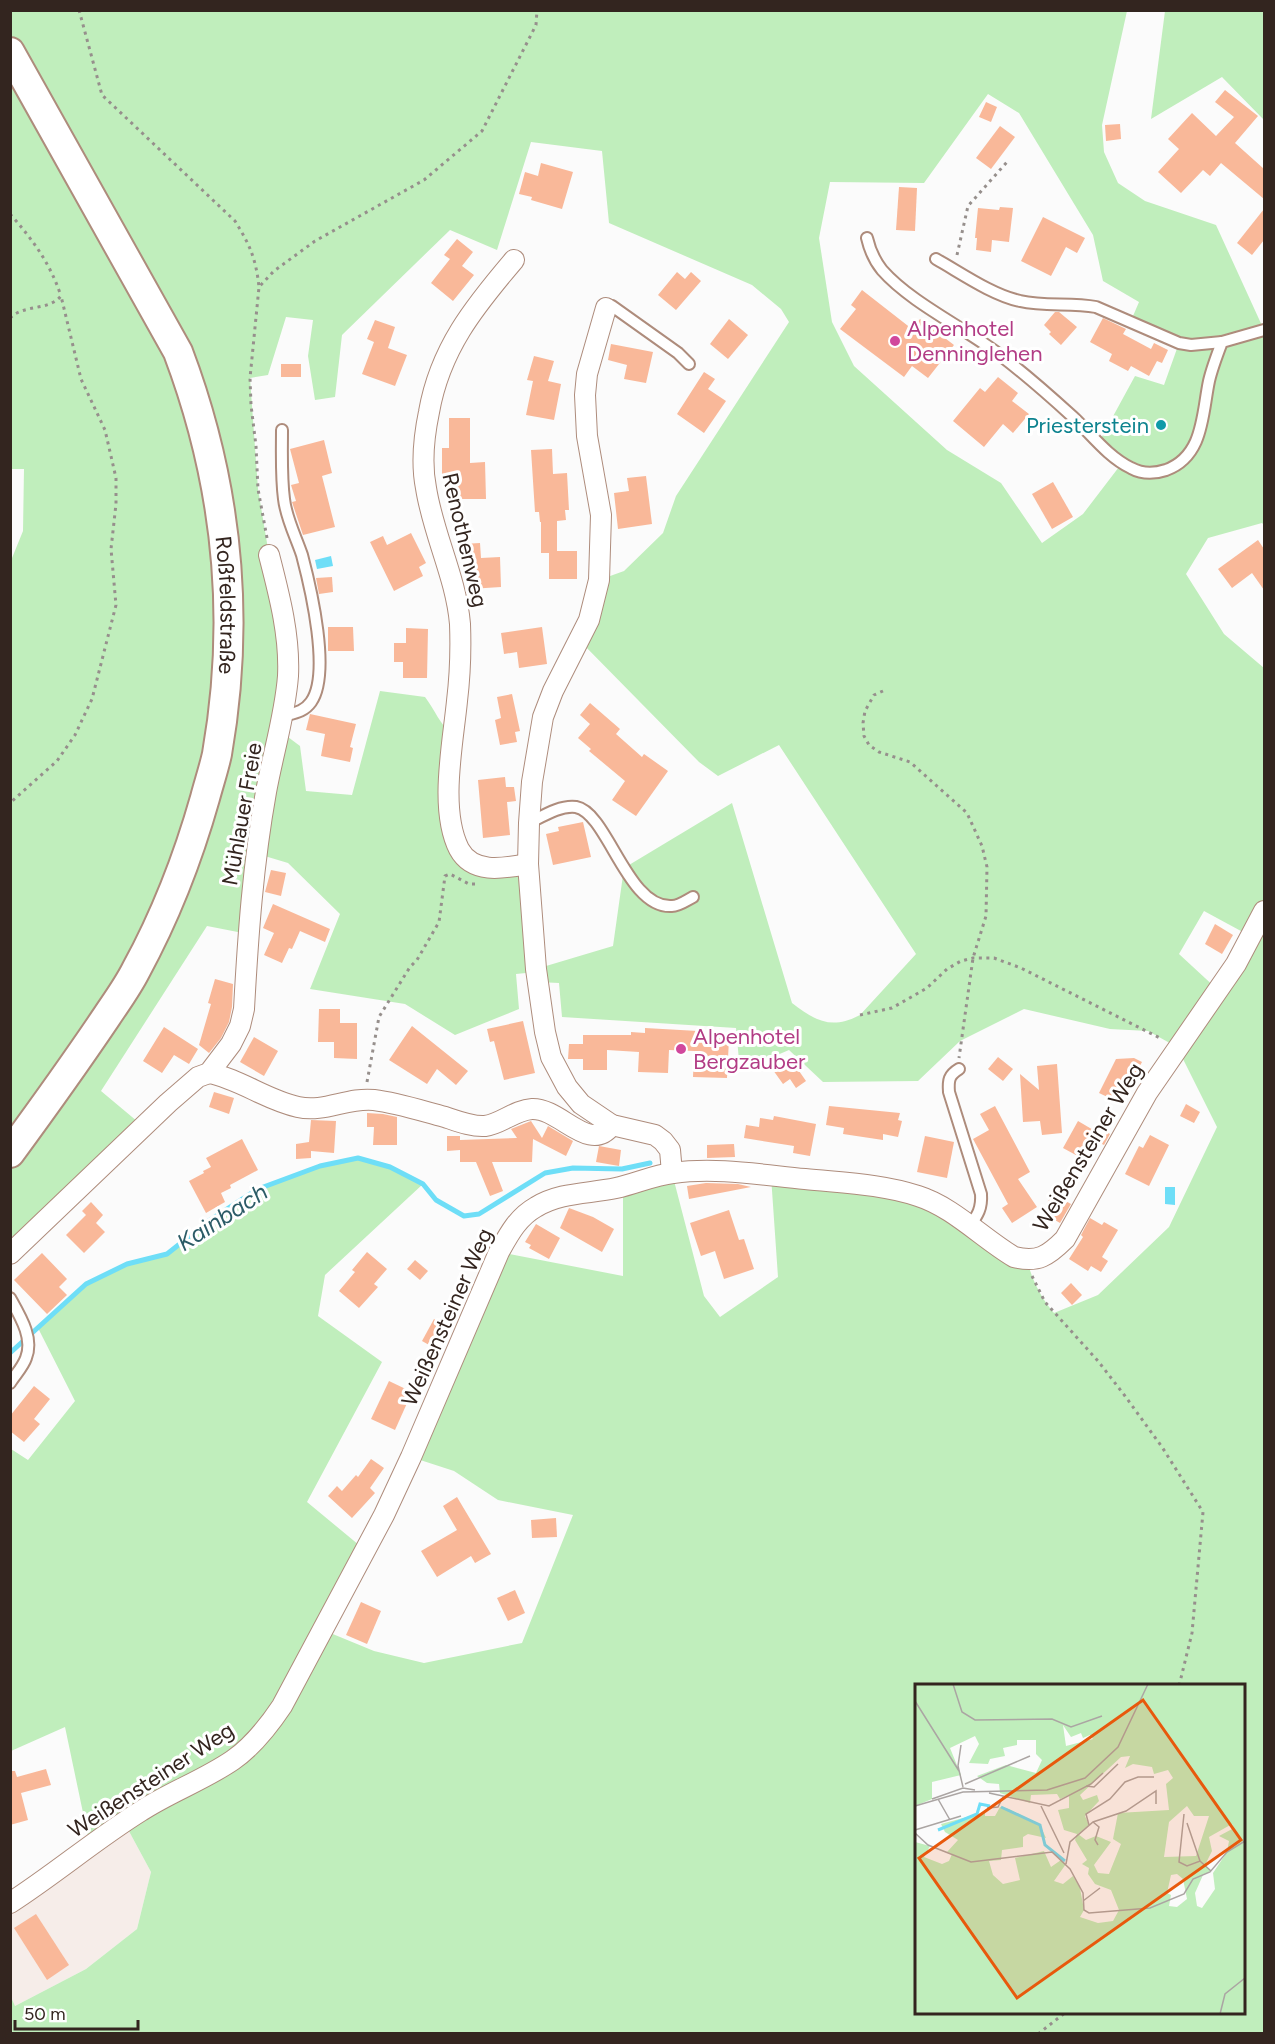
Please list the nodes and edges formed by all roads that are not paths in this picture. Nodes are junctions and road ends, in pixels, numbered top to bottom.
1 (10, 52) edge
2 (867, 238) dead end
3 (936, 259) dead end
4 (514, 260) dead end
5 (606, 308) joint
6 (1264, 330) edge
7 (1222, 342) junction
8 (689, 364) dead end
9 (282, 430) dead end
10 (269, 555) road end
11 (283, 716) junction
12 (529, 824) junction
13 (528, 864) junction
14 (693, 897) dead end
15 (1264, 911) edge
16 (959, 1069) road end
17 (209, 1073) junction
18 (612, 1125) junction
19 (10, 1153) edge
20 (672, 1173) junction
21 (969, 1227) junction
22 (10, 1254) edge
23 (10, 1298) edge
24 (10, 1383) edge
25 (10, 1903) edge

1 - 19 main road, Roßfeldstraße
2 - 7 lane
3 - 7 lane
4 - 13 street, Renothenweg
5 - 8 lane
5 - 12 street
6 - 7 lane
9 - 11 lane
10 - 11 street, Mühlauer Freie
11 - 17 street, Mühlauer Freie
12 - 13 street
12 - 14 lane
13 - 18 street
15 - 21 street, Weißensteiner Weg
16 - 21 lane
17 - 18 street
17 - 22 street, Mühlauer Freie
18 - 20 street
20 - 21 street, Weißensteiner Weg
20 - 25 street, Weißensteiner Weg
23 - 24 lane

